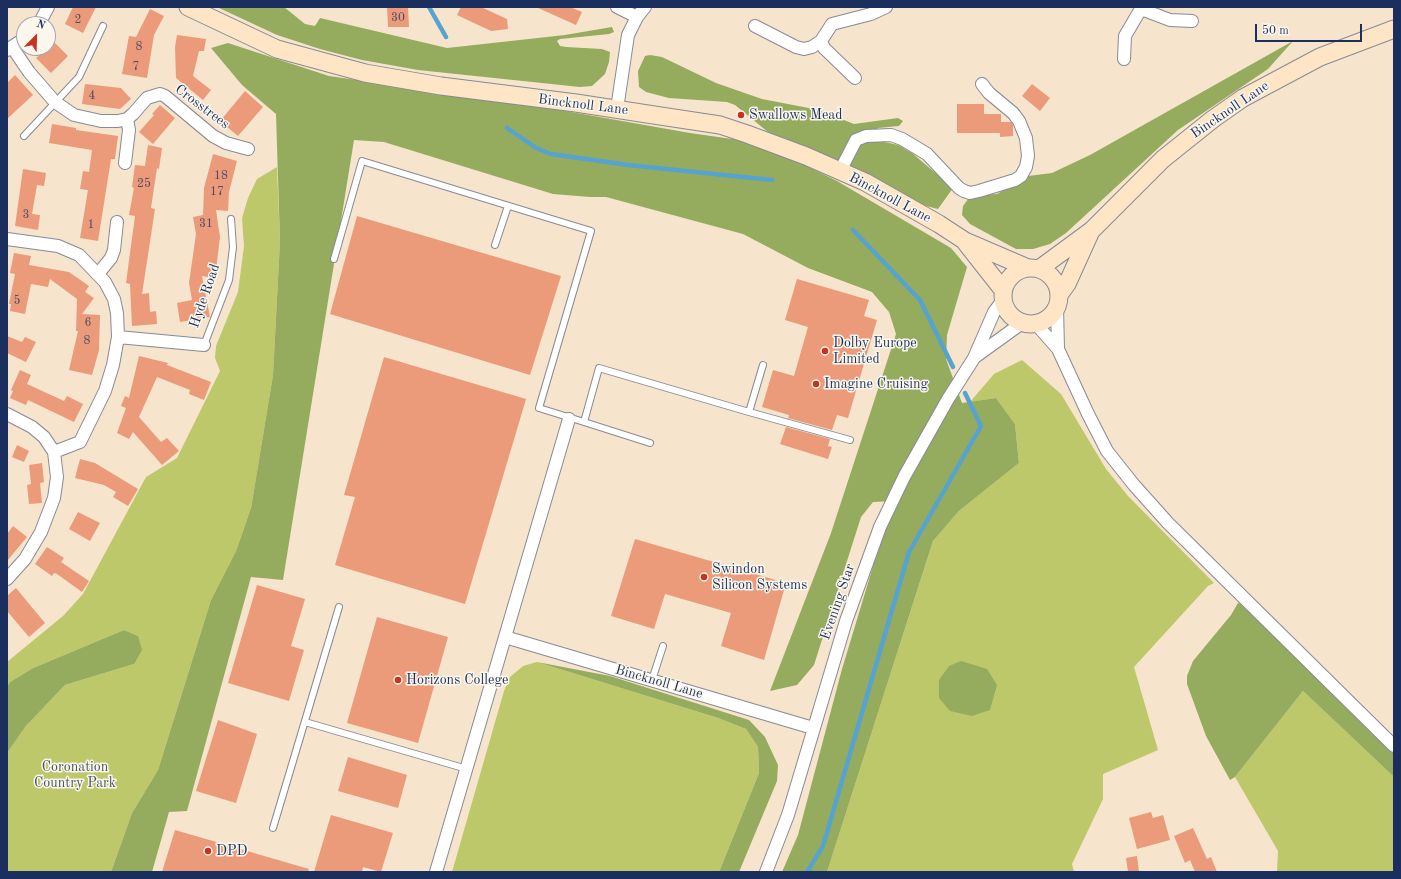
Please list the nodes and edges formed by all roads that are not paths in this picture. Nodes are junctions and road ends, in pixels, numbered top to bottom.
1 (48, 7) edge
2 (188, 7) edge
3 (617, 7) edge
4 (645, 7) edge
5 (886, 7) edge
6 (1142, 8) edge
7 (43, 16) edge
8 (637, 17) junction
9 (1192, 20) dead end
10 (103, 26) dead end
11 (755, 26) dead end
12 (1394, 29) edge
13 (820, 41) junction
14 (10, 49) edge
15 (1124, 59) dead end
16 (855, 78) dead end
17 (982, 84) dead end
18 (55, 102) junction
19 (617, 109) junction
20 (126, 119) junction
21 (24, 136) dead end
22 (248, 148) dead end
23 (125, 163) dead end
24 (840, 171) junction
25 (508, 206) junction
26 (231, 219) dead end
27 (117, 222) dead end
28 (1092, 230) junction
29 (7, 239) edge
30 (965, 241) junction
31 (495, 245) dead end
32 (334, 259) dead end
33 (1033, 268) junction
34 (98, 274) junction
35 (1003, 295) junction
36 (1058, 301) junction
37 (1029, 323) junction
38 (118, 337) junction
39 (204, 345) joint
40 (1058, 349) junction
41 (974, 358) junction
42 (763, 365) dead end
43 (749, 412) junction
44 (7, 414) edge
45 (569, 419) junction
46 (584, 422) junction
47 (850, 440) dead end
48 (650, 443) dead end
49 (54, 452) junction
50 (7, 579) edge
51 (339, 607) dead end
52 (505, 637) junction
53 (663, 646) dead end
54 (652, 680) junction
55 (305, 722) junction
56 (813, 728) junction
57 (1394, 746) edge
58 (467, 769) junction
59 (273, 828) dead end
60 (436, 872) edge
61 (766, 872) edge

1 - 7 street
2 - 19 street, Bincknoll Lane
3 - 8 street
4 - 8 street
5 - 13 street
6 - 9 street
6 - 15 street
8 - 19 street
10 - 18 lane
11 - 13 street
12 - 28 street, Bincknoll Lane
13 - 16 street
14 - 18 street
17 - 24 street
18 - 20 street
18 - 21 lane
19 - 24 street, Bincknoll Lane
20 - 22 street, Crosstrees
20 - 23 street
24 - 30 street, Bincknoll Lane
25 - 31 lane
25 - 32 lane
25 - 45 lane
26 - 39 lane, Hyde Road
27 - 34 street
28 - 33 street, Bincknoll Lane
28 - 36 street, Bincknoll Lane
29 - 34 street
30 - 33 street, Bincknoll Lane
30 - 35 street, Bincknoll Lane
33 - 35 street
33 - 36 street
34 - 38 street
35 - 37 street
35 - 41 street, Evening Star
36 - 37 street
36 - 40 street
37 - 40 street
37 - 41 street, Evening Star
38 - 39 street, Hyde Road
38 - 49 street
40 - 57 street
41 - 56 street, Evening Star
42 - 43 lane
43 - 46 lane
43 - 47 lane
44 - 49 street
45 - 46 lane
45 - 52 street
46 - 48 lane
49 - 50 street
51 - 55 lane
52 - 54 street, Bincknoll Lane
52 - 58 street
53 - 54 lane
54 - 56 street, Bincknoll Lane
55 - 58 lane
55 - 59 lane
56 - 61 street, Evening Star
58 - 60 street

